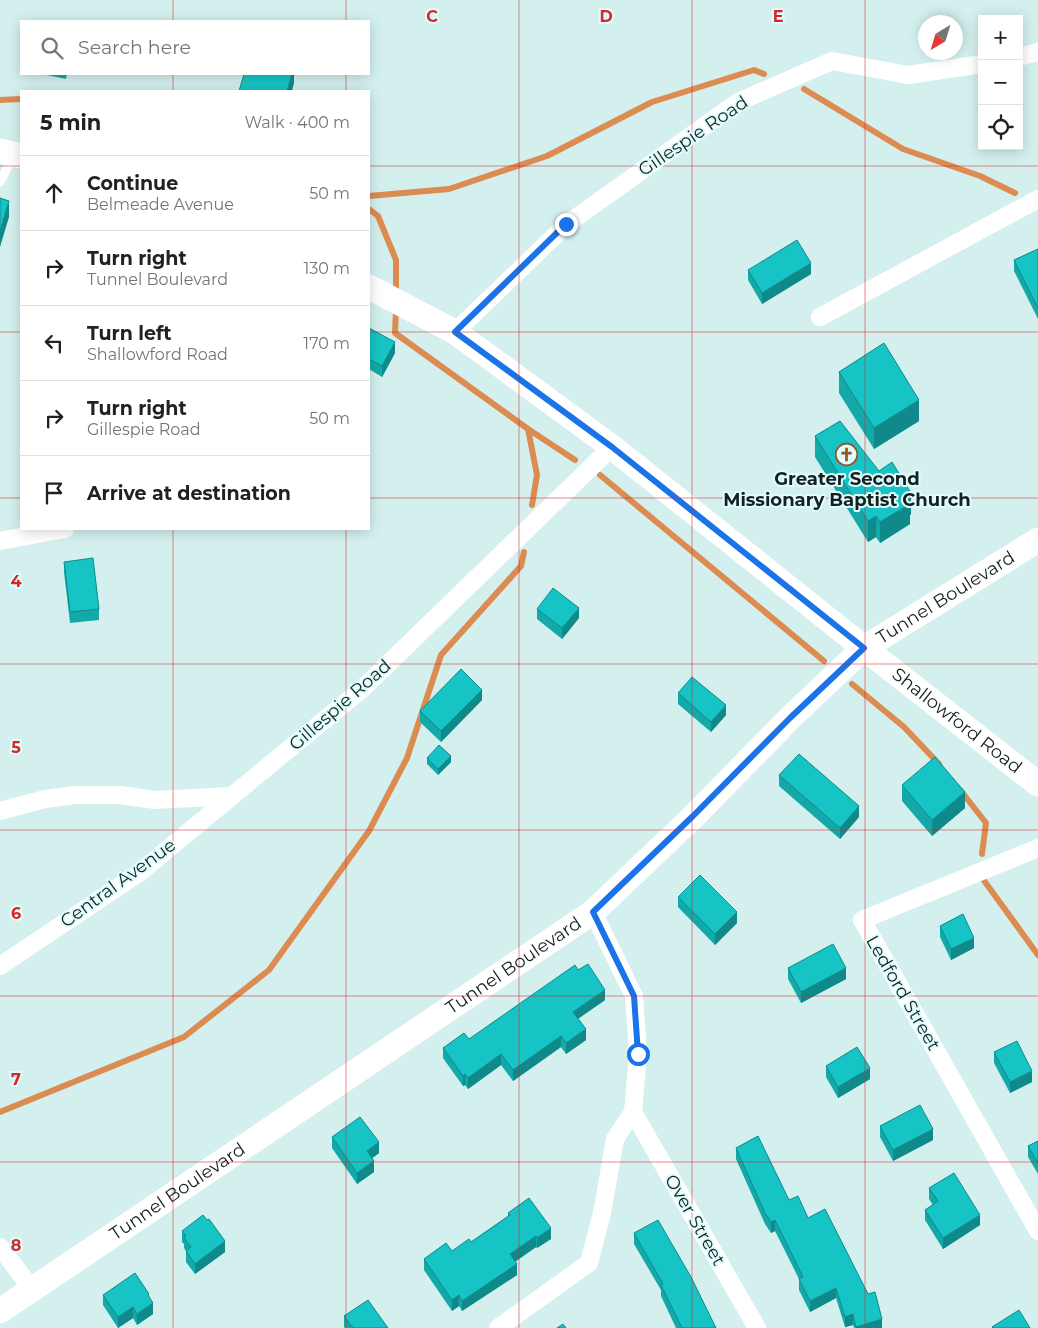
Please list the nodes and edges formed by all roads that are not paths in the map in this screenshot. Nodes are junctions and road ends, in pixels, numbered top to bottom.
1 (1038, 52) edge
2 (1023, 56) edge
3 (978, 65) edge
4 (12, 153) edge
5 (0, 182) edge
6 (1038, 198) edge
7 (370, 288) edge
8 (820, 317) dead end
9 (455, 332) junction
10 (612, 447) junction
11 (60, 530) edge
12 (1038, 540) edge
13 (0, 541) edge
14 (864, 648) junction
15 (1038, 784) edge
16 (232, 796) junction
17 (0, 811) edge
18 (1038, 848) edge
19 (593, 912) junction
20 (0, 966) edge
21 (633, 1112) junction
22 (1038, 1231) edge
23 (0, 1248) edge
24 (32, 1289) junction
25 (0, 1311) edge
26 (498, 1328) edge
27 (757, 1328) edge

1 - 2 street
3 - 9 street, Gillespie Road
4 - 5 lane
6 - 8 street
7 - 9 main road, Shallowford Road
9 - 10 main road, Shallowford Road
10 - 14 main road, Shallowford Road
10 - 16 street, Gillespie Road
11 - 13 street
12 - 14 main road, Tunnel Boulevard
14 - 15 main road, Shallowford Road
14 - 19 main road, Tunnel Boulevard
16 - 17 street
16 - 20 street, Central Avenue
18 - 22 street, Ledford Street
19 - 21 street
19 - 24 main road, Tunnel Boulevard
21 - 26 street
21 - 27 street, Over Street
23 - 24 street
24 - 25 main road, Tunnel Boulevard

